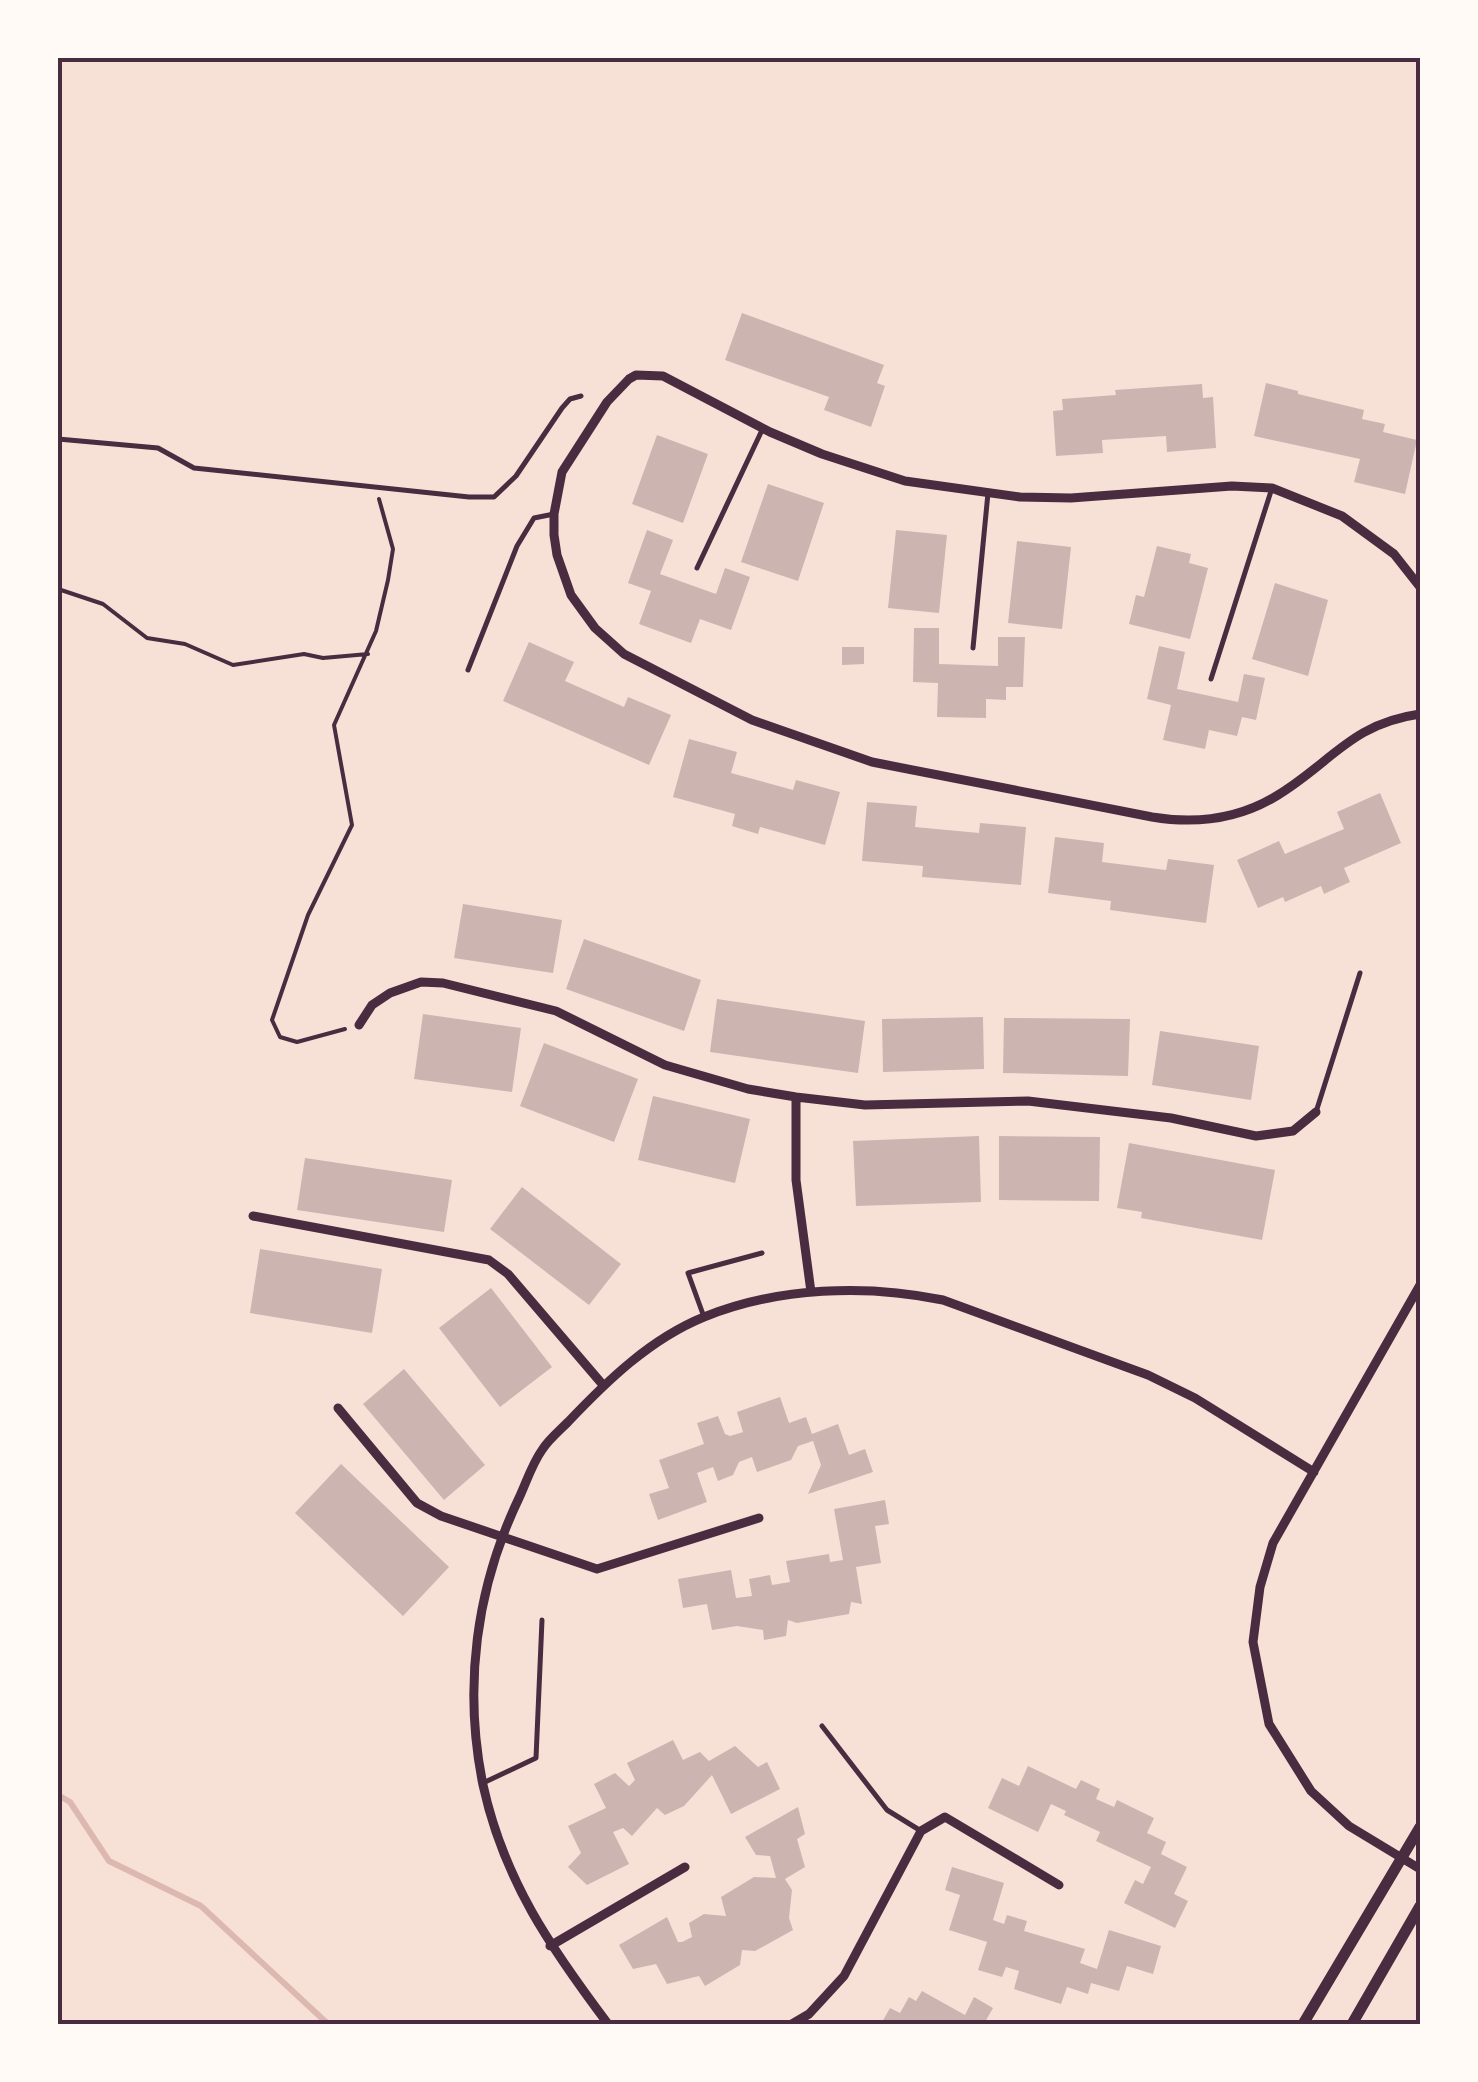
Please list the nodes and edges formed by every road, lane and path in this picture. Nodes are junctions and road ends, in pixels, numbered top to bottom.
1 (581, 396) dead end
2 (763, 428) junction
3 (58, 439) edge
4 (376, 488) junction
5 (1272, 488) junction
6 (988, 492) junction
7 (554, 514) junction
8 (697, 568) dead end
9 (1420, 587) edge
10 (58, 588) edge
11 (973, 648) dead end
12 (368, 654) junction
13 (468, 670) dead end
14 (1211, 679) dead end
15 (1420, 714) edge
16 (1360, 973) dead end
17 (359, 1025) joint
18 (796, 1097) junction
19 (1316, 1112) joint
20 (252, 1216) dead end
21 (762, 1253) dead end
22 (1420, 1285) edge
23 (810, 1292) junction
24 (704, 1317) junction
25 (603, 1385) junction
26 (338, 1408) dead end
27 (1314, 1472) junction
28 (759, 1518) dead end
29 (501, 1536) junction
30 (542, 1620) dead end
31 (822, 1726) dead end
32 (483, 1783) junction
33 (1420, 1827) edge
34 (921, 1832) junction
35 (1401, 1857) junction
36 (684, 1867) dead end
37 (1420, 1869) edge
38 (1059, 1885) dead end
39 (1420, 1906) edge
40 (550, 1946) junction
41 (809, 2014) junction
42 (608, 2024) edge
43 (792, 2024) edge
44 (819, 2024) edge
45 (1303, 2024) edge
46 (1352, 2024) edge

1 - 4 lane
2 - 6 street
2 - 7 street
2 - 8 lane
3 - 4 lane
4 - 12 path
5 - 6 street
5 - 9 street
5 - 14 lane
6 - 11 lane
7 - 13 lane
7 - 15 street
10 - 12 path
12 - 17 path
16 - 19 lane
17 - 18 street
18 - 19 street
18 - 23 street
20 - 25 street
21 - 24 lane
22 - 27 street
23 - 24 street
23 - 27 street
24 - 25 street
25 - 29 street
26 - 29 street
27 - 35 street
28 - 29 street
29 - 32 street
30 - 32 lane
31 - 34 lane
32 - 40 street
33 - 35 street
34 - 38 street
34 - 41 street
35 - 37 street
35 - 45 street
36 - 40 street
39 - 46 street
40 - 42 street
41 - 43 street
41 - 44 street

